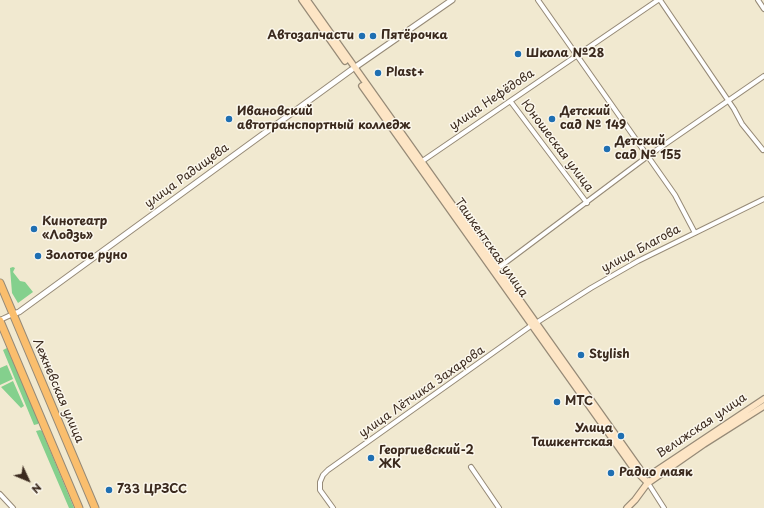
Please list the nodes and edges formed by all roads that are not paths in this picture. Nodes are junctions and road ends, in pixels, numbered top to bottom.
1 (302, 0) edge
2 (307, 0) edge
3 (452, 0) edge
4 (538, 0) edge
5 (659, 0) edge
6 (758, 0) edge
7 (764, 9) edge
8 (577, 56) junction
9 (353, 69) junction
10 (764, 76) edge
11 (728, 100) junction
12 (511, 102) junction
13 (764, 150) edge
14 (648, 156) junction
15 (419, 163) junction
16 (764, 199) edge
17 (587, 203) junction
18 (695, 233) junction
19 (495, 270) junction
20 (0, 284) edge
21 (13, 314) junction
22 (0, 321) edge
23 (534, 324) junction
24 (764, 399) edge
25 (764, 406) edge
26 (471, 468) dead end
27 (640, 470) joint
28 (652, 478) junction
29 (0, 494) edge
30 (14, 508) edge
31 (80, 508) edge
32 (95, 508) edge
33 (334, 508) edge
34 (499, 508) edge
35 (627, 508) edge
36 (664, 508) edge

1 - 9 main road, Ташкентская улица
2 - 9 main road, Ташкентская улица
3 - 9 street, улица Радищева
4 - 8 street
5 - 8 street, улица Нефёдова
5 - 11 street
6 - 7 street
8 - 12 street, улица Нефёдова
8 - 14 street
9 - 15 main road, Ташкентская улица
9 - 21 street, улица Радищева
10 - 11 street
11 - 13 street
11 - 14 street
12 - 15 street, улица Нефёдова
12 - 17 street, Юношеская улица
14 - 17 street
14 - 18 street
15 - 19 main road, Ташкентская улица
16 - 18 street, улица Благова
17 - 19 street
18 - 23 street, улица Благова
19 - 23 main road, Ташкентская улица
20 - 21 highway, Лежневская улица
21 - 22 street
21 - 32 highway, Лежневская улица
22 - 31 highway
23 - 27 main road, Ташкентская улица
23 - 28 main road, Ташкентская улица
23 - 33 street, улица Лётчика Захарова
24 - 28 main road, Велижская улица
25 - 28 main road, Велижская улица
26 - 34 street
27 - 28 main road, Велижская улица
28 - 35 main road, Велижская улица
28 - 36 street, Ташкентская улица
29 - 30 street

